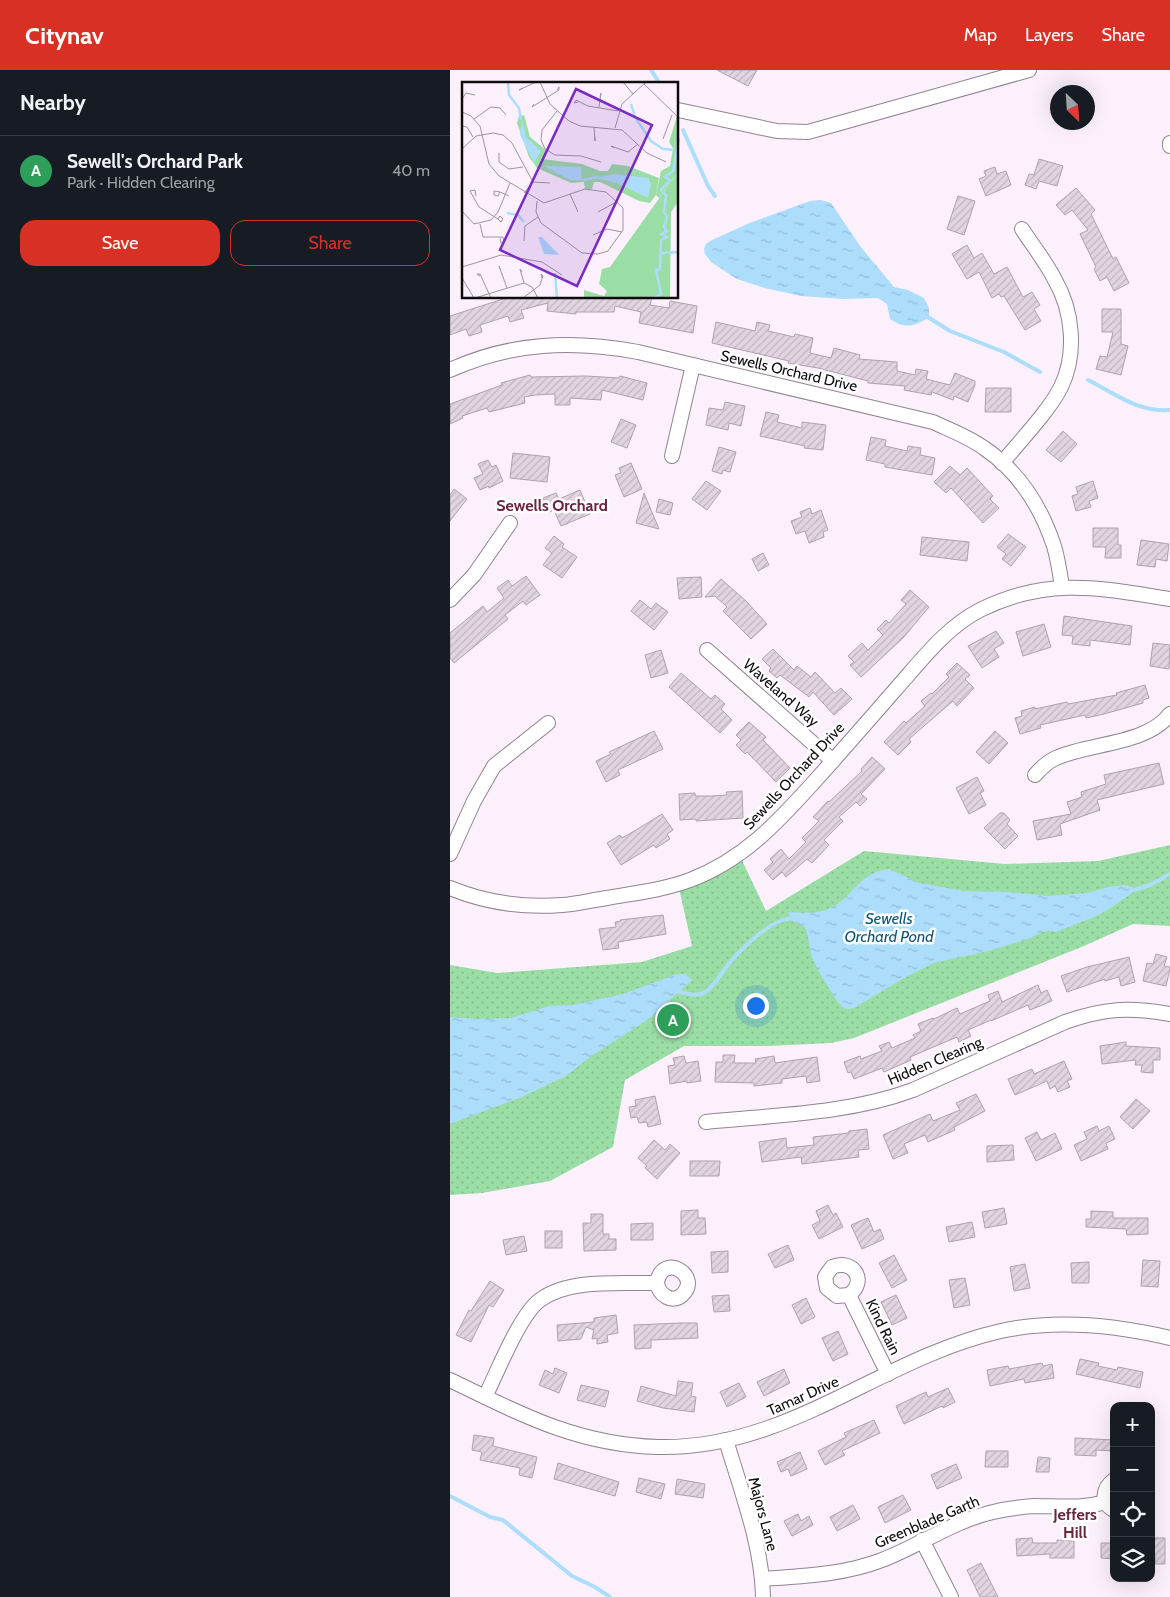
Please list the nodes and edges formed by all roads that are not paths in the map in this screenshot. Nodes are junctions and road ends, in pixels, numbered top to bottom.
1 (1029, 70) edge
2 (679, 110) edge
3 (1022, 229) dead end
4 (693, 365) junction
5 (450, 370) edge
6 (672, 456) dead end
7 (1002, 462) junction
8 (510, 523) dead end
9 (1062, 587) junction
10 (1170, 599) edge
11 (450, 600) edge
12 (707, 650) dead end
13 (1169, 718) edge
14 (548, 723) dead end
15 (833, 761) junction
16 (1035, 775) dead end
17 (450, 854) edge
18 (450, 888) edge
19 (1170, 1014) edge
20 (706, 1122) dead end
21 (657, 1283) dead end
22 (849, 1295) dead end
23 (1170, 1338) edge
24 (888, 1374) junction
25 (450, 1380) edge
26 (485, 1397) junction
27 (726, 1440) junction
28 (1110, 1484) edge
29 (1110, 1506) edge
30 (922, 1540) junction
31 (762, 1579) junction
32 (763, 1597) edge
33 (951, 1597) edge

1 - 2 street
3 - 7 street
4 - 5 street, Sewells Orchard Drive
4 - 6 street
4 - 7 street, Sewells Orchard Drive
7 - 9 street, Sewells Orchard Drive
8 - 11 street
9 - 10 street, Sewells Orchard Drive
9 - 15 street, Sewells Orchard Drive
12 - 15 street, Waveland Way
13 - 16 street
14 - 17 street
15 - 18 street, Sewells Orchard Drive
19 - 20 street, Hidden Clearing
21 - 26 street
22 - 24 street, Kind Rain
23 - 24 street, Tamar Drive
24 - 27 street, Tamar Drive
25 - 26 street, Tamar Drive
26 - 27 street, Tamar Drive
27 - 31 street, Majors Lane
28 - 29 street, Greenblade Garth
29 - 30 street, Greenblade Garth
30 - 31 street, Greenblade Garth
30 - 33 street
31 - 32 street, Majors Lane

